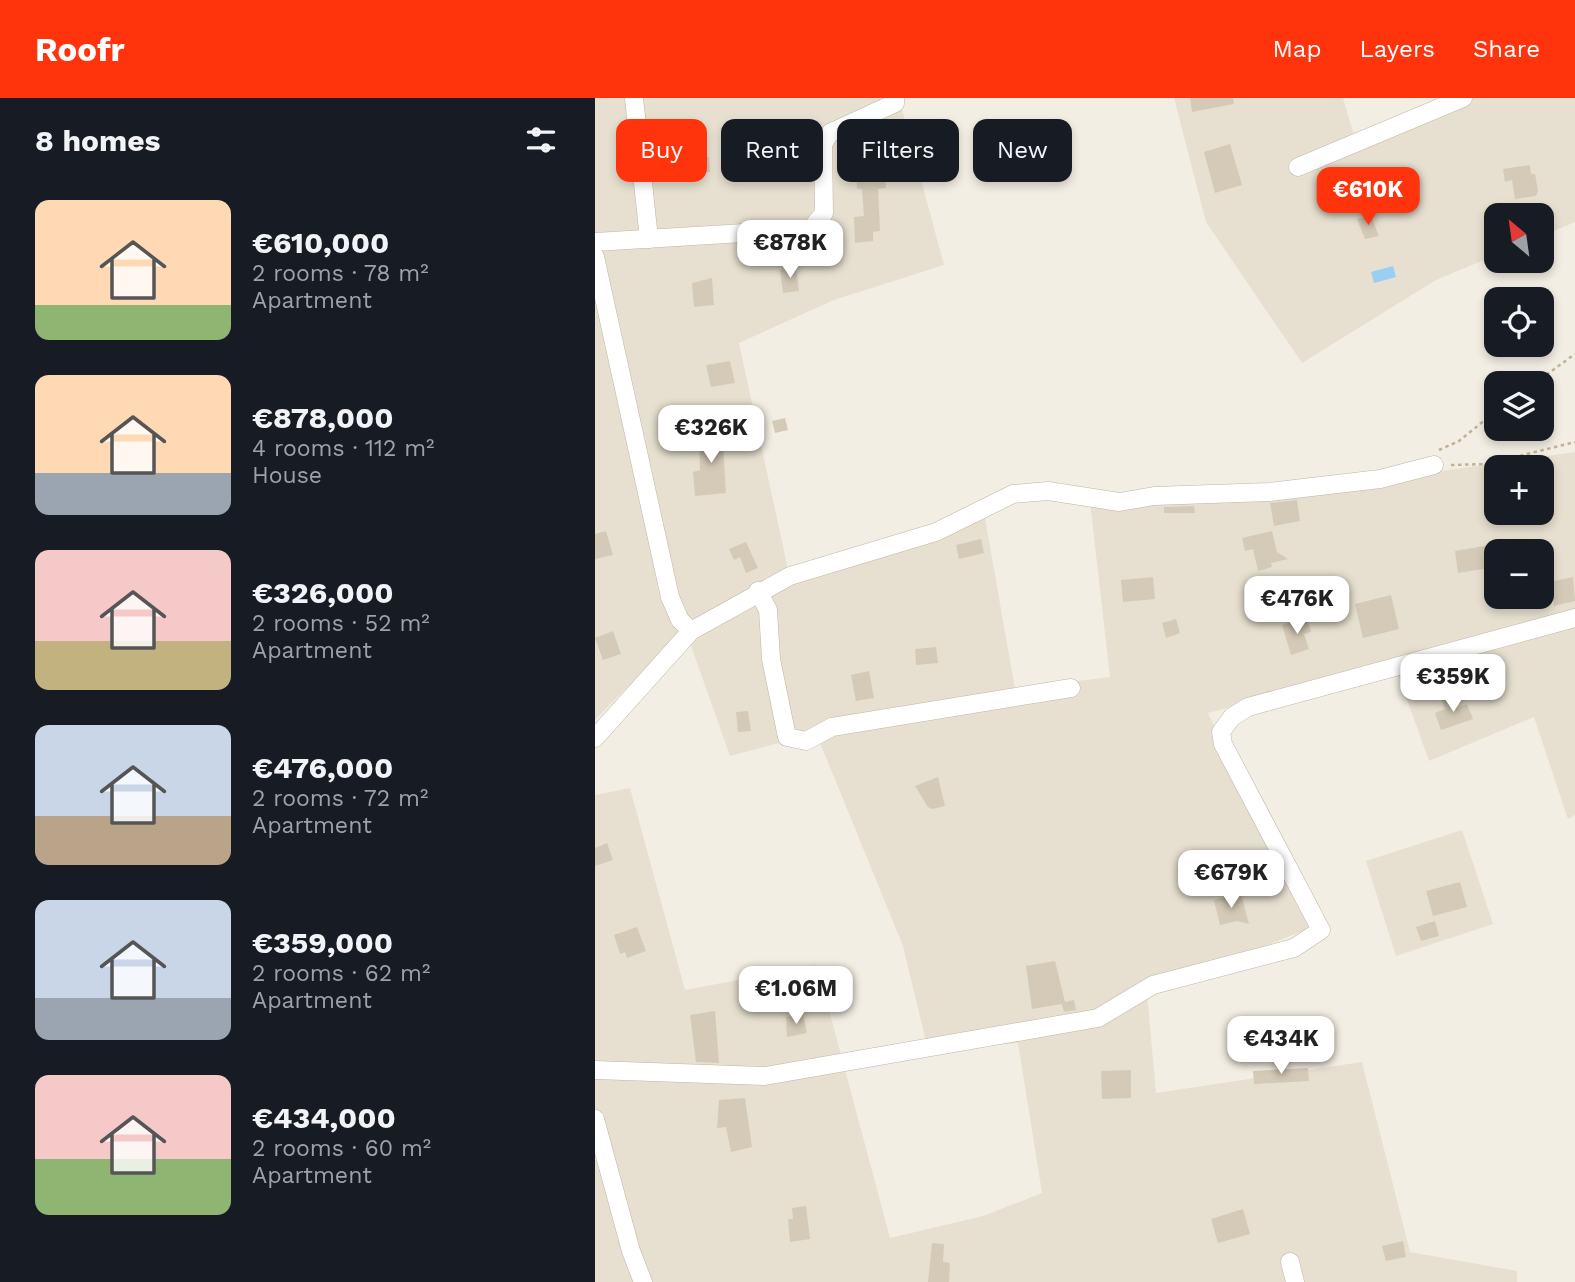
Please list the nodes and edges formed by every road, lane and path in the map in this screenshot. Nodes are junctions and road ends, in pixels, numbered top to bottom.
1 (634, 98) edge
2 (894, 98) edge
3 (1463, 98) edge
4 (1299, 167) dead end
5 (649, 239) junction
6 (595, 242) edge
7 (595, 257) edge
8 (1575, 354) edge
9 (1552, 371) edge
10 (1575, 442) edge
11 (1434, 465) joint
12 (758, 591) junction
13 (1575, 618) edge
14 (691, 631) junction
15 (1071, 688) dead end
16 (595, 738) edge
17 (595, 1070) edge
18 (595, 1119) edge
19 (1290, 1262) dead end
20 (643, 1282) edge
21 (1295, 1282) edge

1 - 5 street
2 - 5 street
3 - 4 street
5 - 6 street
7 - 14 street
8 - 9 path
10 - 11 path
11 - 12 street
12 - 14 street
12 - 15 street
13 - 17 street
14 - 16 street
18 - 20 street
19 - 21 street

